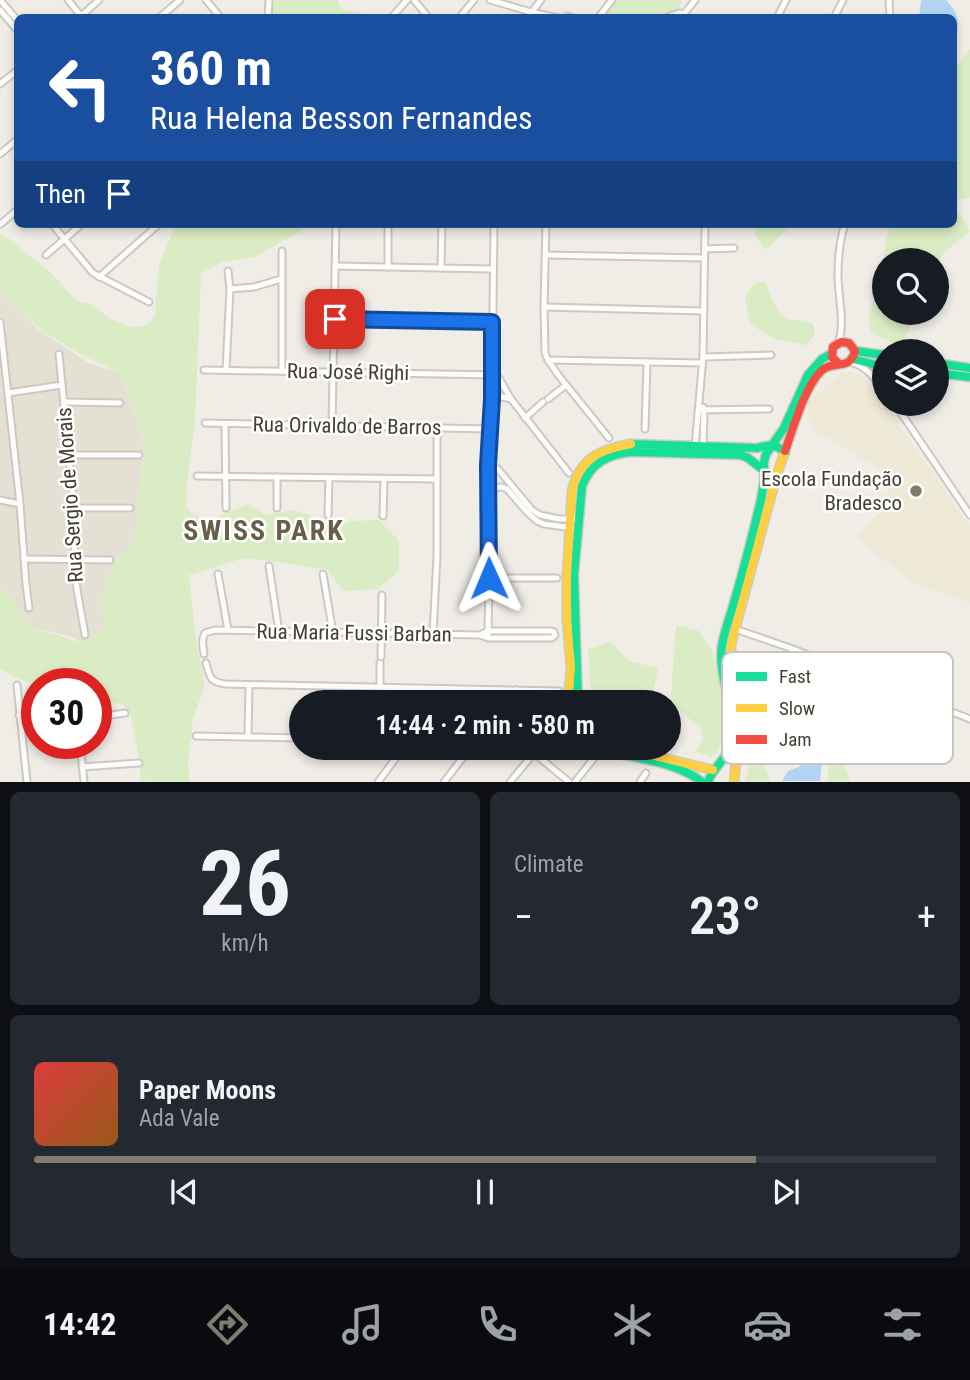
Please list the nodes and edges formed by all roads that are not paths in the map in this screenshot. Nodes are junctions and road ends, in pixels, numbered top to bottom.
1 (0, 0) edge
2 (99, 0) edge
3 (180, 0) edge
4 (206, 0) edge
5 (407, 0) edge
6 (414, 0) edge
7 (474, 0) edge
8 (490, 0) edge
9 (541, 0) edge
10 (612, 0) edge
11 (0, 10) edge
12 (83, 14) edge
13 (164, 14) edge
14 (218, 14) edge
15 (395, 14) edge
16 (426, 14) edge
17 (463, 14) edge
18 (526, 14) edge
19 (530, 14) edge
20 (601, 14) edge
21 (14, 16) edge
22 (14, 26) edge
23 (14, 73) edge
24 (0, 84) edge
25 (14, 142) edge
26 (0, 154) edge
27 (55, 228) edge
28 (77, 228) edge
29 (154, 228) edge
30 (336, 228) edge
31 (442, 228) edge
32 (494, 228) edge
33 (546, 228) edge
34 (705, 228) edge
35 (844, 228) edge
36 (388, 230) dead end
37 (65, 239) junction
38 (734, 248) dead end
39 (705, 249) junction
40 (282, 251) dead end
41 (46, 255) dead end
42 (546, 255) junction
43 (705, 258) junction
44 (335, 266) junction
45 (388, 267) junction
46 (441, 268) junction
47 (492, 269) junction
48 (228, 271) dead end
49 (99, 277) junction
50 (282, 279) junction
51 (230, 289) junction
52 (149, 302) dead end
53 (544, 307) junction
54 (703, 311) junction
55 (335, 319) junction
56 (492, 322) junction
57 (0, 326) edge
58 (842, 330) junction
59 (839, 342) junction
60 (849, 343) junction
61 (59, 354) dead end
62 (831, 354) junction
63 (771, 355) dead end
64 (872, 356) edge
65 (849, 359) junction
66 (548, 360) junction
67 (703, 360) junction
68 (569, 361) junction
69 (647, 362) junction
70 (872, 364) edge
71 (949, 365) edge
72 (970, 368) edge
73 (204, 370) dead end
74 (226, 370) junction
75 (282, 371) junction
76 (334, 373) junction
77 (492, 374) junction
78 (872, 375) edge
79 (949, 375) edge
80 (559, 376) junction
81 (970, 377) edge
82 (62, 385) junction
83 (566, 385) junction
84 (492, 387) junction
85 (505, 388) junction
86 (8, 393) junction
87 (492, 399) junction
88 (511, 399) junction
89 (64, 402) junction
90 (120, 403) dead end
91 (769, 409) dead end
92 (701, 410) junction
93 (903, 416) edge
94 (525, 418) junction
95 (205, 423) dead end
96 (225, 424) junction
97 (332, 425) junction
98 (437, 428) junction
99 (490, 429) junction
100 (645, 429) dead end
101 (609, 438) dead end
102 (770, 445) junction
103 (699, 447) junction
104 (785, 453) junction
105 (69, 455) junction
106 (139, 456) dead end
107 (488, 465) junction
108 (764, 471) junction
109 (569, 473) dead end
110 (777, 474) junction
111 (227, 475) junction
112 (197, 476) dead end
113 (277, 477) junction
114 (329, 478) junction
115 (384, 479) junction
116 (436, 479) junction
117 (489, 488) junction
118 (0, 500) edge
119 (20, 504) junction
120 (74, 508) junction
121 (130, 508) dead end
122 (226, 508) dead end
123 (277, 508) dead end
124 (328, 515) dead end
125 (970, 515) edge
126 (383, 516) dead end
127 (574, 524) junction
128 (24, 559) junction
129 (76, 560) junction
130 (110, 560) dead end
131 (269, 566) dead end
132 (218, 574) dead end
133 (323, 574) dead end
134 (489, 578) junction
135 (557, 578) dead end
136 (382, 595) dead end
137 (29, 608) dead end
138 (735, 629) junction
139 (228, 630) junction
140 (279, 632) junction
141 (333, 633) junction
142 (381, 634) junction
143 (433, 634) junction
144 (488, 634) junction
145 (85, 635) dead end
146 (722, 652) edge
147 (722, 652) edge
148 (730, 652) edge
149 (801, 652) edge
150 (204, 654) dead end
151 (206, 663) dead end
152 (722, 673) edge
153 (18, 685) dead end
154 (249, 685) junction
155 (380, 687) junction
156 (434, 689) joint
157 (450, 689) joint
158 (498, 690) edge
159 (569, 690) edge
160 (578, 690) edge
161 (953, 712) edge
162 (125, 713) dead end
163 (19, 715) joint
164 (112, 715) edge
165 (970, 719) edge
166 (196, 736) dead end
167 (248, 737) junction
168 (289, 738) edge
169 (722, 758) edge
170 (81, 759) edge
171 (393, 760) edge
172 (461, 760) edge
173 (526, 760) edge
174 (544, 760) edge
175 (592, 760) edge
176 (643, 760) edge
177 (671, 760) edge
178 (719, 762) junction
179 (722, 762) edge
180 (139, 763) dead end
181 (728, 764) edge
182 (737, 764) edge
183 (82, 766) junction
184 (712, 770) junction
185 (736, 770) junction
186 (646, 773) dead end
187 (27, 782) edge
188 (84, 782) edge
189 (378, 782) edge
190 (444, 782) edge
191 (510, 782) edge
192 (569, 782) edge
193 (575, 782) edge
194 (639, 782) edge
195 (702, 782) edge
196 (708, 782) edge
197 (734, 782) edge

1 - 21 street
2 - 12 street
3 - 13 street
4 - 14 street
5 - 15 street
6 - 16 street
7 - 17 street
8 - 18 street
9 - 19 street
10 - 20 street
11 - 22 street
23 - 24 street
25 - 26 street
27 - 37 street
28 - 37 street
29 - 49 street
30 - 44 street
31 - 46 street
32 - 47 street
33 - 42 street
34 - 39 street
35 - 58 street
36 - 45 street
37 - 41 street
37 - 49 street
38 - 39 street
39 - 43 street
40 - 50 street
42 - 43 street
42 - 53 street
43 - 54 street
44 - 45 street
44 - 55 street
45 - 46 street
46 - 47 street
47 - 56 street
48 - 51 street
49 - 52 street
50 - 51 street
50 - 75 street
51 - 74 street
53 - 54 street
53 - 66 street
54 - 67 street
55 - 56 street
55 - 76 street
56 - 77 street
57 - 86 street
58 - 59 street
58 - 60 street
59 - 60 main road
59 - 62 main road
60 - 65 main road
61 - 82 street, Rua Sergio de Morais
62 - 65 main road
62 - 102 main road
63 - 67 street
64 - 65 main road
65 - 70 main road
65 - 78 street
65 - 104 main road
66 - 68 street
66 - 80 street
67 - 69 street
67 - 92 street
68 - 69 street
68 - 80 street
69 - 100 street
71 - 72 main road
73 - 74 street, Rua José Righi
74 - 75 street, Rua José Righi
75 - 76 street, Rua José Righi
76 - 77 street, Rua José Righi
76 - 97 street
77 - 84 street
77 - 85 street
79 - 81 main road
80 - 83 street
82 - 86 street
82 - 89 street, Rua Sergio de Morais
83 - 94 street
83 - 101 street
84 - 85 street
84 - 87 street
85 - 88 street
86 - 119 street
87 - 88 street
87 - 99 street
88 - 94 street
89 - 90 street
89 - 105 street, Rua Sergio de Morais
91 - 92 street
92 - 103 street
93 - 125 street
94 - 109 street
95 - 96 street, Rua Orivaldo de Barros
96 - 97 street, Rua Orivaldo de Barros
96 - 111 street
97 - 98 street, Rua Orivaldo de Barros
98 - 99 street, Rua Orivaldo de Barros
98 - 116 street
99 - 107 street
102 - 103 main road
102 - 104 main road
102 - 108 main road
103 - 127 main road
104 - 110 main road
105 - 106 street
105 - 120 street, Rua Sergio de Morais
107 - 117 street
107 - 127 street
108 - 110 main road
108 - 127 main road
108 - 146 main road
110 - 138 main road
111 - 112 street
111 - 113 street
111 - 122 street
113 - 114 street
113 - 123 street
114 - 115 street
114 - 124 street
115 - 116 street
115 - 126 street
116 - 143 street
117 - 127 street
117 - 134 street
118 - 119 street
119 - 128 street
120 - 121 street
120 - 129 street, Rua Sergio de Morais
127 - 159 main road
127 - 160 main road
128 - 129 street
128 - 137 street
129 - 130 street
129 - 145 street, Rua Sergio de Morais
131 - 140 street
132 - 139 street
133 - 141 street
134 - 135 street
134 - 144 street
136 - 142 street
138 - 148 main road
138 - 149 street
139 - 140 street, Rua Maria Fussi Barban
139 - 150 street
140 - 141 street, Rua Maria Fussi Barban
141 - 142 street, Rua Maria Fussi Barban
142 - 143 street, Rua Maria Fussi Barban
142 - 155 street
143 - 144 street, Rua Maria Fussi Barban
144 - 144 street
147 - 152 main road
151 - 154 street
153 - 163 street
154 - 155 street
154 - 167 street
155 - 156 street
156 - 157 street
157 - 158 street
161 - 165 street
162 - 164 street
163 - 187 street
166 - 167 street
167 - 168 street
169 - 178 main road
170 - 183 street
171 - 189 street
172 - 190 street
173 - 191 street
174 - 192 street
175 - 193 street
176 - 195 main road
177 - 184 main road
178 - 179 main road
178 - 184 main road
180 - 183 street
181 - 185 main road
182 - 185 main road
183 - 188 street
184 - 196 main road
185 - 197 main road
186 - 194 street

